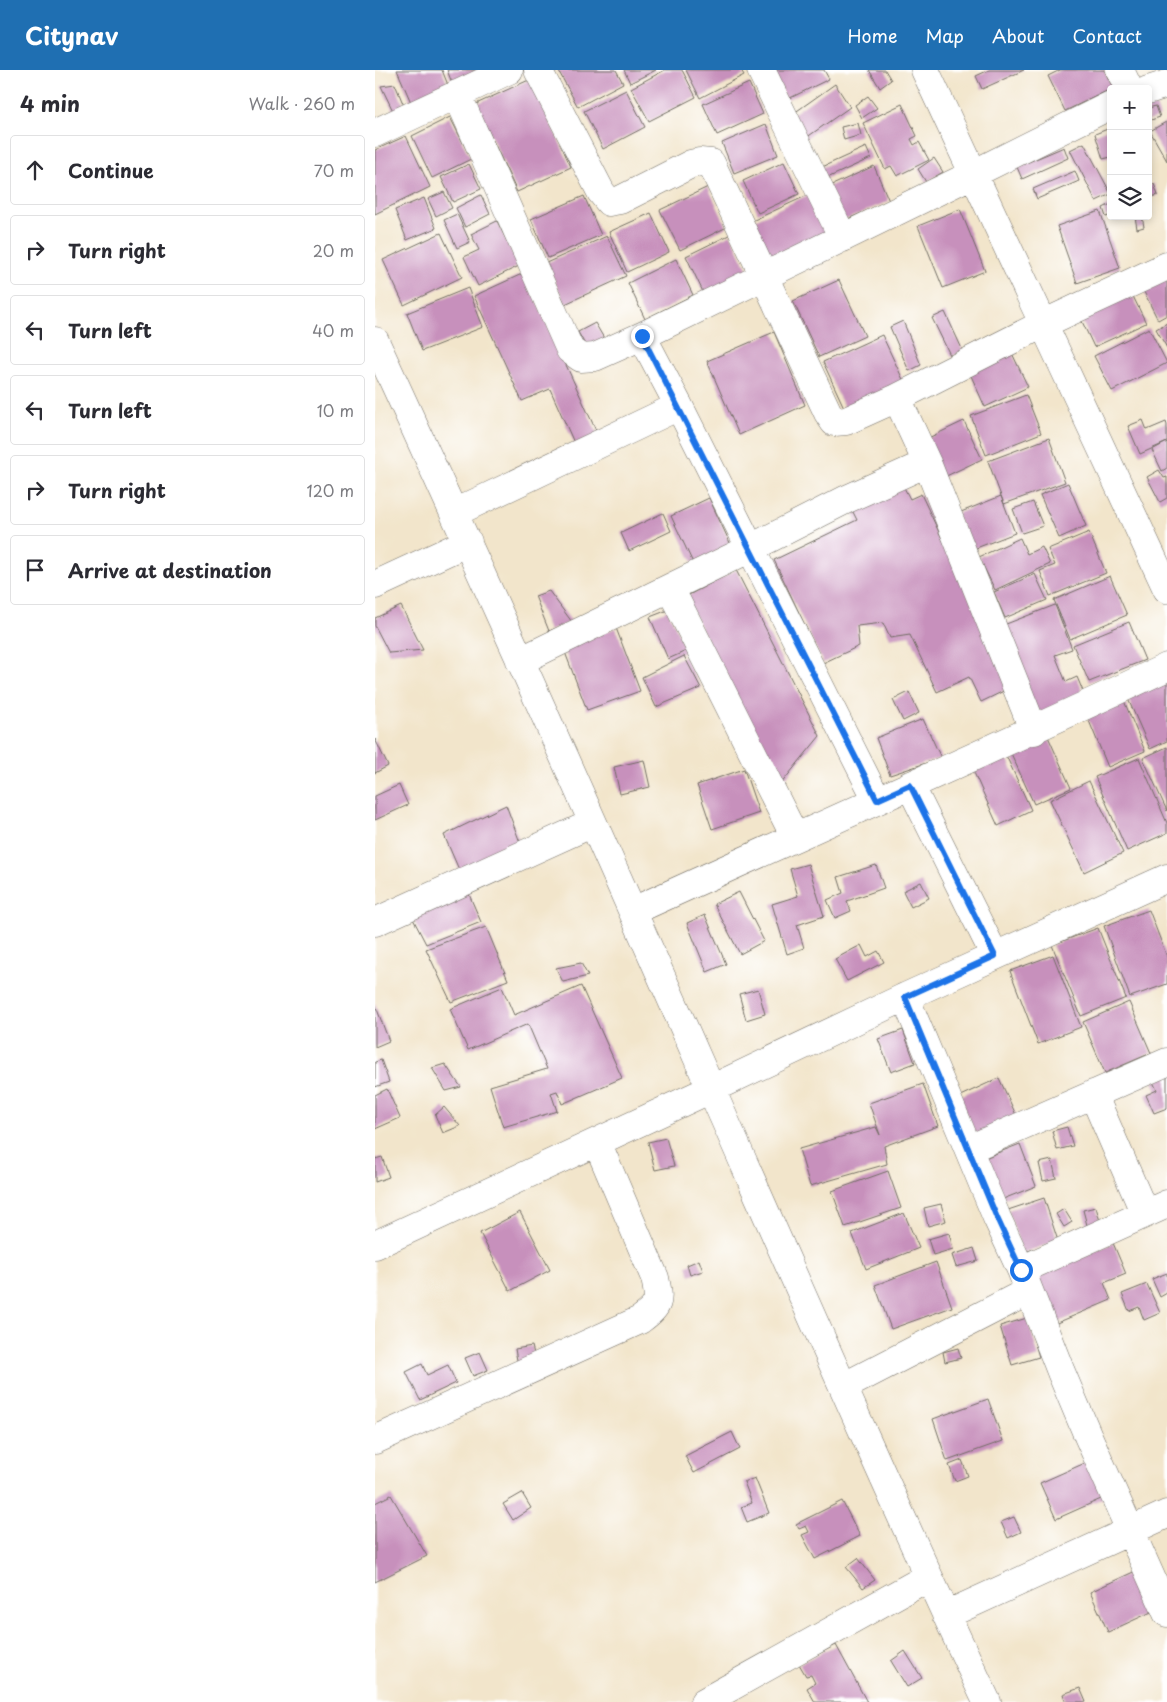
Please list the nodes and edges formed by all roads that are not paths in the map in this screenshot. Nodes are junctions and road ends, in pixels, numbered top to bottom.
1 (509, 70) edge
2 (538, 70) edge
3 (761, 70) edge
4 (925, 70) edge
5 (1119, 70) edge
6 (1167, 84) edge
7 (1127, 85) edge
8 (1152, 89) edge
9 (457, 94) junction
10 (1107, 107) edge
11 (375, 134) edge
12 (973, 174) junction
13 (843, 238) junction
14 (1167, 266) edge
15 (764, 276) junction
16 (1043, 324) junction
17 (642, 336) junction
18 (375, 341) edge
19 (897, 398) junction
20 (679, 406) junction
21 (927, 463) junction
22 (454, 513) junction
23 (468, 542) junction
24 (751, 548) junction
25 (375, 585) edge
26 (670, 588) junction
27 (1167, 589) edge
28 (521, 661) junction
29 (1167, 667) edge
30 (1033, 730) junction
31 (910, 785) junction
32 (877, 800) junction
33 (593, 823) junction
34 (795, 837) junction
35 (1167, 878) edge
36 (633, 911) junction
37 (377, 916) edge
38 (995, 956) junction
39 (905, 997) junction
40 (1167, 1062) edge
41 (711, 1089) junction
42 (1093, 1094) junction
43 (597, 1142) junction
44 (969, 1149) junction
45 (1156, 1209) edge
46 (375, 1245) edge
47 (1025, 1280) junction
48 (843, 1387) junction
49 (375, 1440) edge
50 (1167, 1514) edge
51 (1129, 1531) junction
52 (928, 1577) junction
53 (1167, 1613) edge
54 (945, 1615) junction
55 (704, 1702) edge
56 (987, 1702) edge

1 - 9 street
2 - 15 street
3 - 13 street
4 - 12 street
5 - 7 street
6 - 8 street
9 - 11 street
9 - 17 street
10 - 12 street
12 - 13 street
12 - 16 street
13 - 15 street
14 - 16 street
15 - 17 street
15 - 19 street
16 - 19 street
16 - 27 street
17 - 20 street
18 - 22 street
19 - 21 street
20 - 22 street
20 - 24 street
21 - 24 street
21 - 30 street
22 - 23 street
23 - 25 street
23 - 28 street
24 - 26 street
24 - 32 street
26 - 28 street
26 - 34 street
28 - 33 street
29 - 30 street
30 - 31 street
31 - 32 street
31 - 38 street
32 - 34 street
33 - 36 street
33 - 37 street
34 - 36 street
35 - 38 street
36 - 41 street
38 - 39 street
39 - 41 street
39 - 44 street
40 - 42 street
41 - 43 street
41 - 48 street
42 - 44 street
42 - 45 street
43 - 46 street
43 - 49 street
44 - 47 street
45 - 47 street
47 - 48 street
47 - 51 street
48 - 52 street
50 - 51 street
51 - 53 street
51 - 54 street
52 - 54 street
52 - 55 street
54 - 56 street

